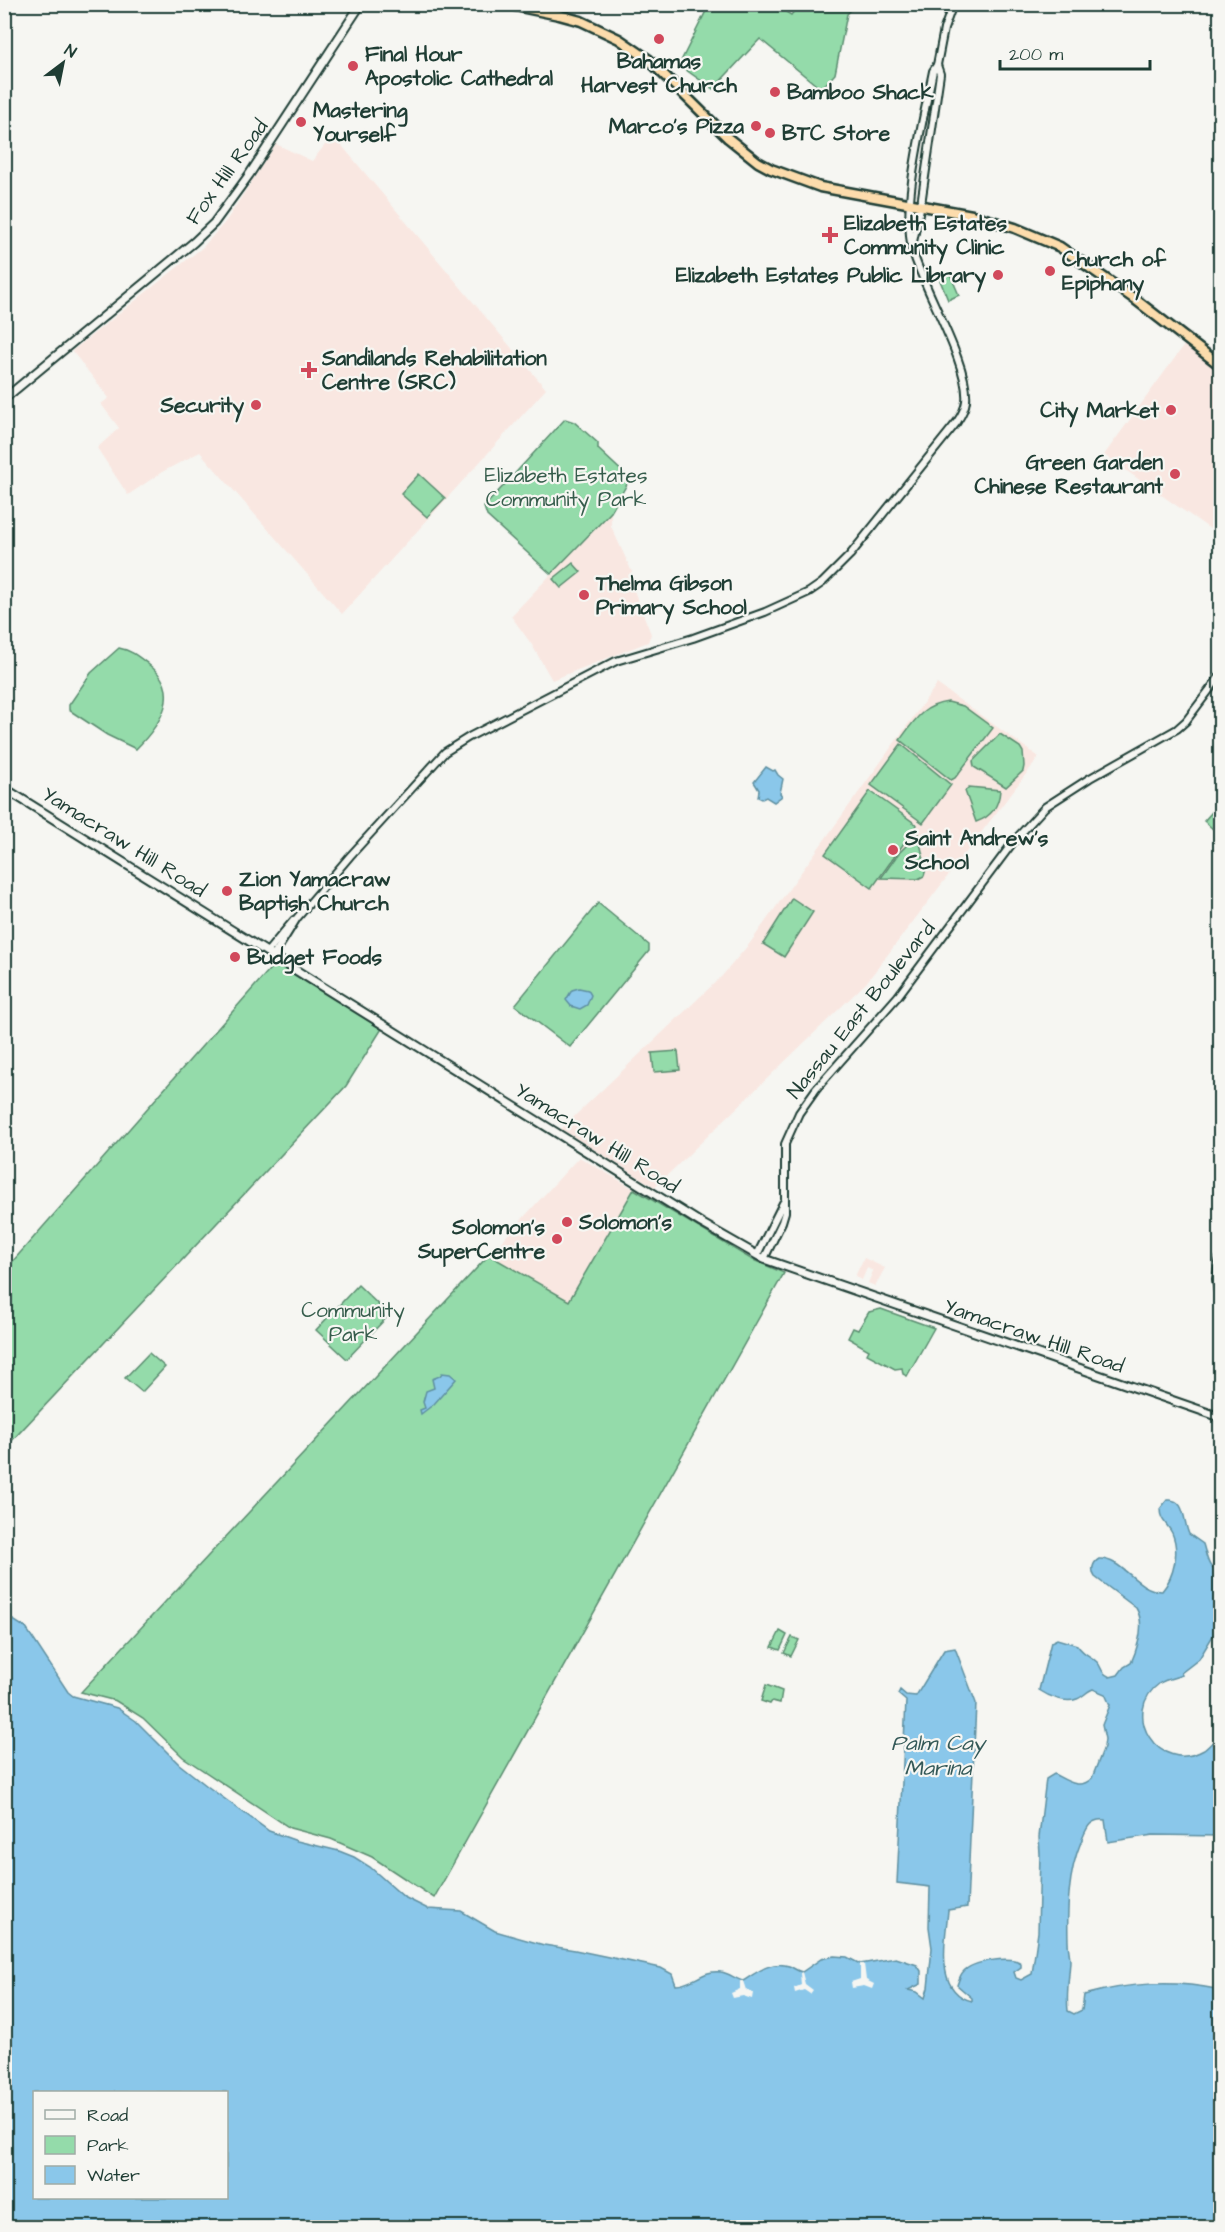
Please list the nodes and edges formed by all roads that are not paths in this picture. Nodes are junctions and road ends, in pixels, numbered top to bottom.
1 (361, 4) edge
2 (505, 4) edge
3 (953, 4) edge
4 (514, 6) edge
5 (937, 65) junction
6 (910, 203) junction
7 (921, 204) junction
8 (912, 248) junction
9 (1221, 365) edge
10 (4, 399) edge
11 (1221, 676) edge
12 (4, 788) edge
13 (271, 953) junction
14 (760, 1257) junction
15 (1221, 1258) edge
16 (1221, 1307) edge
17 (1221, 1417) edge

1 - 10 main road, Fox Hill Road
2 - 4 highway
3 - 5 street
4 - 6 highway
5 - 6 street
5 - 7 street
6 - 7 highway
6 - 8 street
7 - 8 street
7 - 9 highway
8 - 13 street
11 - 14 street, Nassau East Boulevard
12 - 13 main road, Yamacraw Hill Road
13 - 14 main road, Yamacraw Hill Road
14 - 17 main road, Yamacraw Hill Road
15 - 16 street

